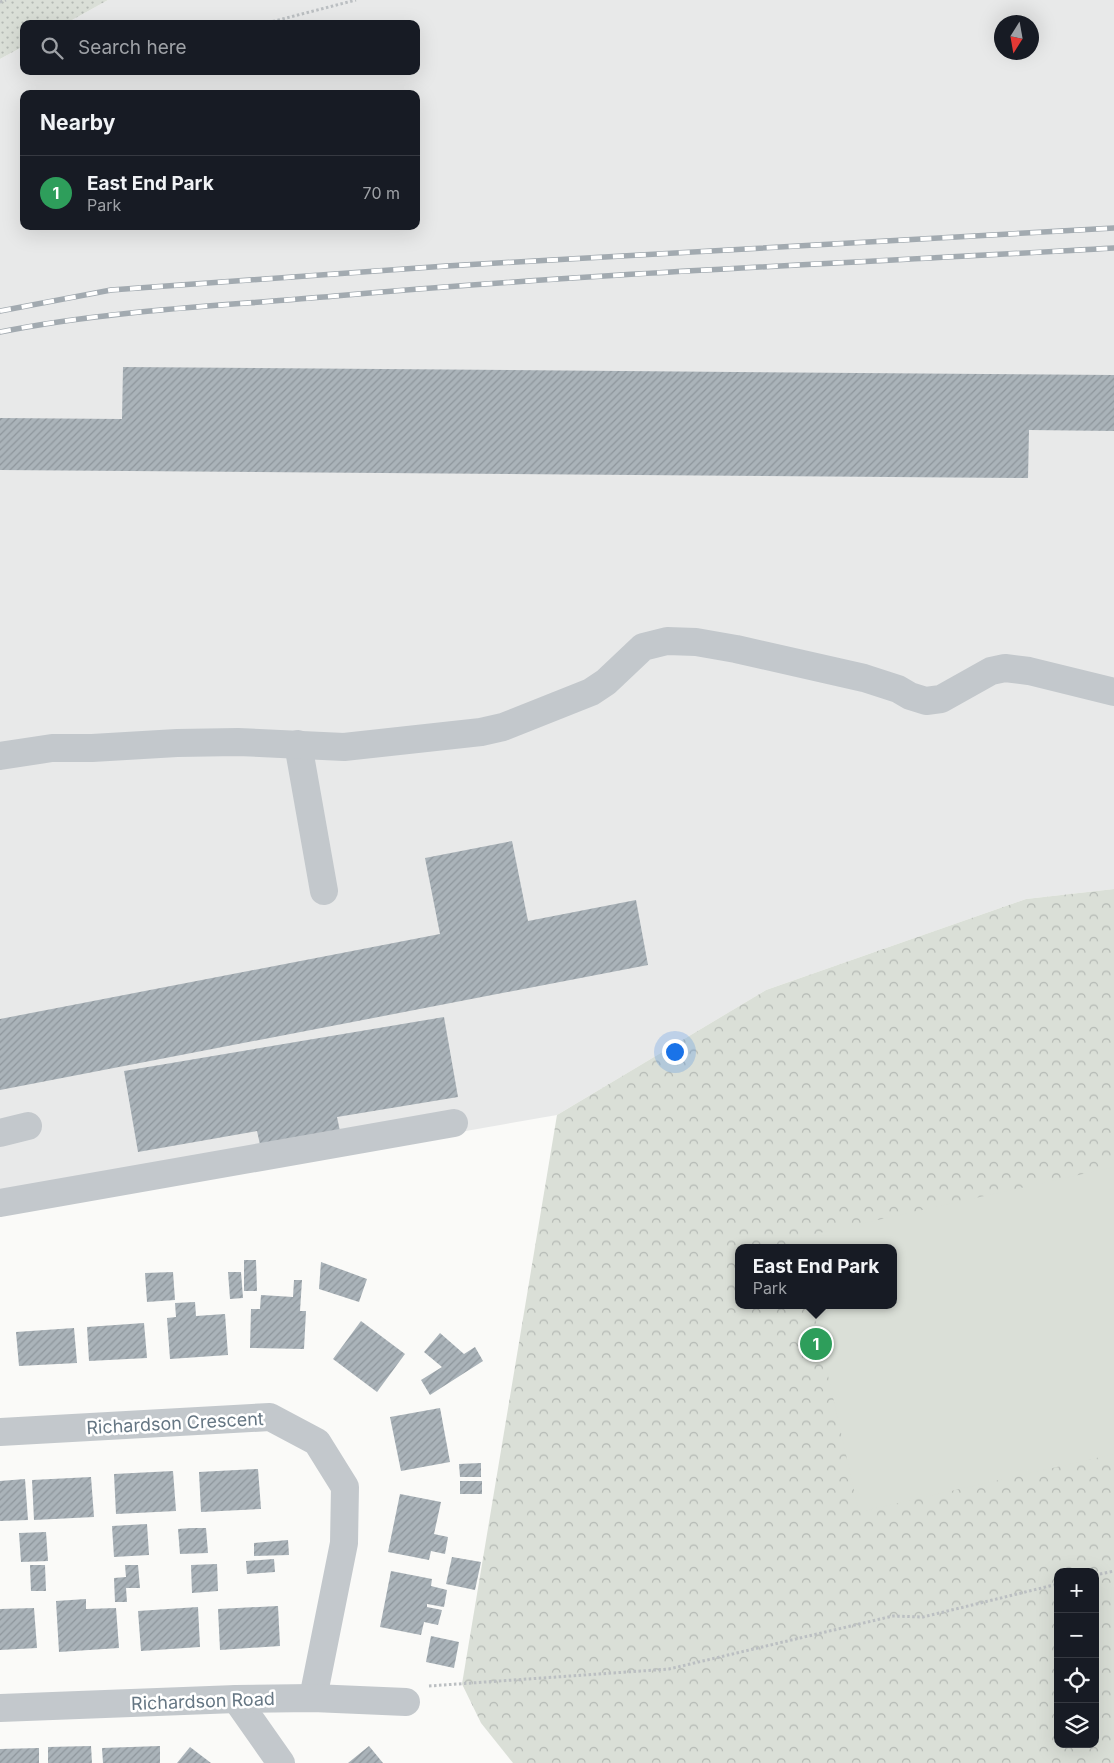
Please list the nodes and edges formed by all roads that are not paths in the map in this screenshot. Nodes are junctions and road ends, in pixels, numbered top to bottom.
1 (1114, 692) edge
2 (298, 744) junction
3 (0, 756) edge
4 (324, 891) dead end
5 (454, 1123) dead end
6 (28, 1126) dead end
7 (0, 1132) edge
8 (0, 1203) edge
9 (0, 1432) edge
10 (236, 1698) junction
11 (313, 1698) junction
12 (406, 1702) road end
13 (0, 1708) edge
14 (281, 1763) edge

1 - 2 street
2 - 3 street
2 - 4 street
5 - 8 street
6 - 7 street
9 - 11 street, Richardson Crescent
10 - 11 street, Richardson Road
10 - 13 street, Richardson Road
10 - 14 street
11 - 12 street, Richardson Road

